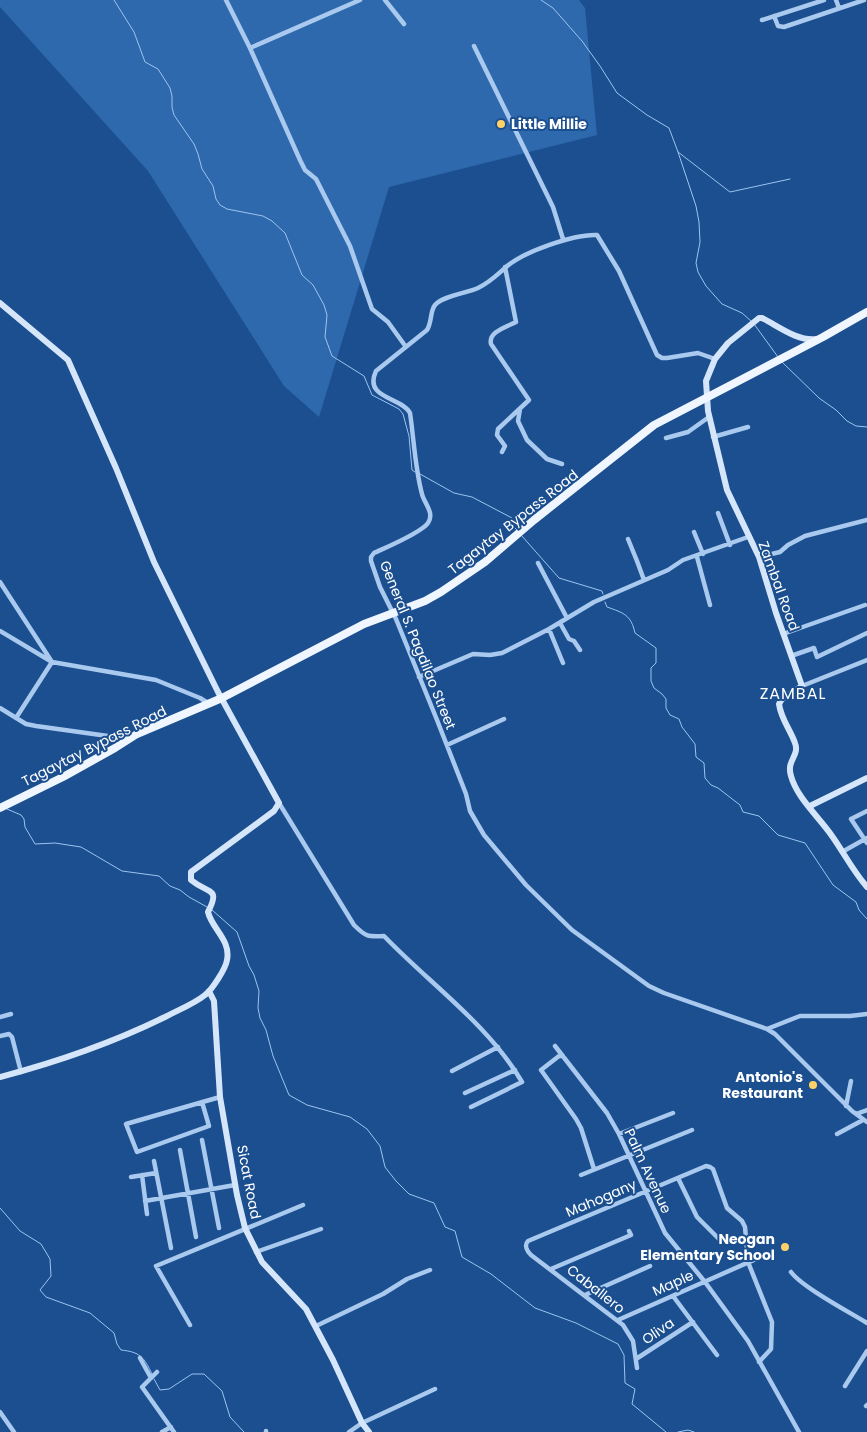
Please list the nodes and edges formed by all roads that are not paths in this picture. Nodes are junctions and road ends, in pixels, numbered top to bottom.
1 (226, 0) edge
2 (360, 0) edge
3 (385, 0) edge
4 (824, 0) edge
5 (836, 0) edge
6 (864, 0) edge
7 (839, 8) junction
8 (774, 16) junction
9 (762, 20) dead end
10 (404, 24) dead end
11 (474, 46) dead end
12 (250, 48) junction
13 (563, 240) junction
14 (505, 267) junction
15 (0, 303) edge
16 (867, 312) edge
17 (823, 337) junction
18 (406, 347) junction
19 (715, 359) junction
20 (706, 398) junction
21 (520, 409) junction
22 (709, 417) junction
23 (748, 427) dead end
24 (713, 437) junction
25 (666, 438) dead end
26 (502, 452) dead end
27 (562, 464) dead end
28 (718, 513) dead end
29 (867, 520) edge
30 (694, 532) dead end
31 (748, 537) junction
32 (628, 539) dead end
33 (730, 545) junction
34 (703, 554) junction
35 (697, 557) junction
36 (758, 557) junction
37 (538, 563) dead end
38 (644, 580) junction
39 (0, 582) edge
40 (710, 605) dead end
41 (865, 605) dead end
42 (394, 612) junction
43 (567, 618) junction
44 (560, 623) junction
45 (549, 629) junction
46 (0, 631) edge
47 (867, 633) edge
48 (783, 634) junction
49 (580, 650) dead end
50 (791, 656) junction
51 (867, 660) edge
52 (52, 662) junction
53 (563, 663) dead end
54 (419, 677) junction
55 (802, 686) junction
56 (222, 698) junction
57 (209, 703) junction
58 (0, 708) edge
59 (16, 718) junction
60 (504, 719) dead end
61 (137, 734) junction
62 (447, 745) junction
63 (867, 778) edge
64 (279, 804) junction
65 (810, 806) junction
66 (0, 808) edge
67 (867, 811) edge
68 (866, 840) edge
69 (842, 852) junction
70 (867, 887) edge
71 (209, 991) junction
72 (11, 1014) dead end
73 (867, 1014) edge
74 (0, 1017) edge
75 (768, 1028) junction
76 (0, 1036) edge
77 (555, 1046) dead end
78 (498, 1047) junction
79 (563, 1056) junction
80 (515, 1070) junction
81 (21, 1072) junction
82 (452, 1072) dead end
83 (0, 1077) edge
84 (851, 1081) dead end
85 (465, 1093) dead end
86 (220, 1097) junction
87 (202, 1102) junction
88 (846, 1106) junction
89 (471, 1107) dead end
90 (867, 1110) edge
91 (673, 1113) dead end
92 (856, 1114) junction
93 (865, 1121) edge
94 (692, 1130) dead end
95 (619, 1134) junction
96 (836, 1134) dead end
97 (202, 1140) dead end
98 (180, 1150) dead end
99 (629, 1156) junction
100 (154, 1161) dead end
101 (594, 1169) junction
102 (156, 1172) junction
103 (581, 1175) dead end
104 (142, 1176) junction
105 (131, 1178) dead end
106 (678, 1178) junction
107 (235, 1184) junction
108 (210, 1189) junction
109 (645, 1192) junction
110 (188, 1193) junction
111 (162, 1198) junction
112 (145, 1201) junction
113 (303, 1205) dead end
114 (147, 1214) dead end
115 (219, 1228) dead end
116 (245, 1228) junction
117 (320, 1229) dead end
118 (629, 1231) dead end
119 (196, 1237) dead end
120 (720, 1240) dead end
121 (528, 1241) joint
122 (171, 1248) dead end
123 (256, 1252) junction
124 (764, 1256) dead end
125 (748, 1262) junction
126 (650, 1266) dead end
127 (551, 1269) junction
128 (430, 1270) dead end
129 (792, 1272) dead end
130 (705, 1282) junction
131 (585, 1295) junction
132 (673, 1296) junction
133 (618, 1320) junction
134 (692, 1322) junction
135 (867, 1323) edge
136 (190, 1324) dead end
137 (316, 1326) junction
138 (867, 1351) edge
139 (717, 1355) dead end
140 (140, 1358) dead end
141 (636, 1359) junction
142 (759, 1362) junction
143 (637, 1368) dead end
144 (157, 1372) dead end
145 (151, 1378) junction
146 (845, 1386) dead end
147 (435, 1389) dead end
148 (0, 1412) edge
149 (362, 1423) junction
150 (173, 1430) edge
151 (14, 1432) edge
152 (162, 1432) edge
153 (348, 1432) edge
154 (369, 1432) edge
155 (799, 1432) edge

1 - 12 street
2 - 12 street
3 - 10 street
4 - 8 street
5 - 7 street
6 - 7 street
7 - 8 street
8 - 9 street
11 - 13 street
12 - 18 street
13 - 14 street, General S. Pagdilao Street
13 - 19 street, General S. Pagdilao Street
14 - 18 street, General S. Pagdilao Street
14 - 21 street
15 - 56 street
16 - 17 main road, Tagaytay Bypass Road
17 - 19 street, Zambal Road
17 - 20 main road, Tagaytay Bypass Road
18 - 42 street, General S. Pagdilao Street
19 - 20 street, Zambal Road
20 - 22 street, Zambal Road
20 - 42 main road, Tagaytay Bypass Road
21 - 26 street
21 - 27 street
22 - 24 street, Zambal Road
22 - 25 street
23 - 24 street
24 - 31 street, Zambal Road
28 - 33 street
29 - 36 street
30 - 34 street
31 - 33 street
31 - 36 street, Zambal Road
32 - 38 street
33 - 34 street
34 - 35 street
35 - 38 street
35 - 40 street
36 - 48 street, Zambal Road
37 - 43 street
38 - 43 street
39 - 52 street
41 - 48 street
42 - 54 street, General S. Pagdilao Street
42 - 56 main road, Tagaytay Bypass Road
43 - 44 street
44 - 45 street
44 - 49 street
45 - 53 street
45 - 54 street
46 - 52 street
47 - 50 street
48 - 50 street, Zambal Road
50 - 55 street, Zambal Road
51 - 55 street
52 - 57 street
52 - 59 street
54 - 62 street, General S. Pagdilao Street
55 - 65 street
56 - 57 main road, Tagaytay Bypass Road
56 - 64 street
57 - 61 main road, Tagaytay Bypass Road
58 - 59 street
59 - 61 street
60 - 62 street
61 - 66 main road, Tagaytay Bypass Road
62 - 75 street, General S. Pagdilao Street
63 - 65 street
64 - 71 street
64 - 78 street
65 - 69 street
67 - 68 street
68 - 69 street
69 - 70 street
71 - 81 street
71 - 86 street, Sicat Road
72 - 74 street
73 - 75 street
75 - 88 street, General S. Pagdilao Street
76 - 81 street
77 - 79 street, Palm Avenue
78 - 80 street
78 - 82 street
79 - 95 street, Palm Avenue
79 - 101 street
80 - 85 street
80 - 89 street
81 - 83 street
84 - 88 street
86 - 87 street
86 - 107 street, Sicat Road
87 - 87 street
88 - 92 street, General S. Pagdilao Street
90 - 92 street
91 - 95 street
92 - 93 street, General S. Pagdilao Street
93 - 96 street
94 - 99 street
95 - 99 street, Palm Avenue
97 - 108 street
98 - 110 street
99 - 101 street
99 - 109 street, Palm Avenue
100 - 102 street
101 - 103 street
102 - 104 street
102 - 111 street
104 - 105 street
104 - 112 street
106 - 109 street, Mahogany
106 - 120 street
106 - 125 street, Mahogany
107 - 108 street
107 - 116 street, Sicat Road
108 - 110 street
108 - 115 street
109 - 121 street, Mahogany
109 - 130 street, Palm Avenue
110 - 111 street
110 - 119 street
111 - 112 street
111 - 122 street
112 - 114 street
113 - 116 street
116 - 123 street, Sicat Road
116 - 136 street
117 - 123 street
118 - 127 street
121 - 127 street, Caballero
123 - 137 street, Sicat Road
124 - 125 street, Maple
125 - 130 street, Maple
125 - 142 street
126 - 131 street
127 - 131 street, Caballero
128 - 137 street
129 - 135 street
130 - 132 street, Maple
130 - 142 street, Palm Avenue
131 - 133 street, Caballero
132 - 133 street, Maple
132 - 134 street
133 - 141 street, Caballero
134 - 139 street
134 - 141 street, Oliva
137 - 149 street, Sicat Road
138 - 146 street
140 - 145 street
141 - 143 street, Caballero
142 - 155 street, Palm Avenue
144 - 145 street
145 - 150 street
147 - 149 street
148 - 151 street
149 - 153 street
149 - 154 street, Sicat Road
150 - 152 street

